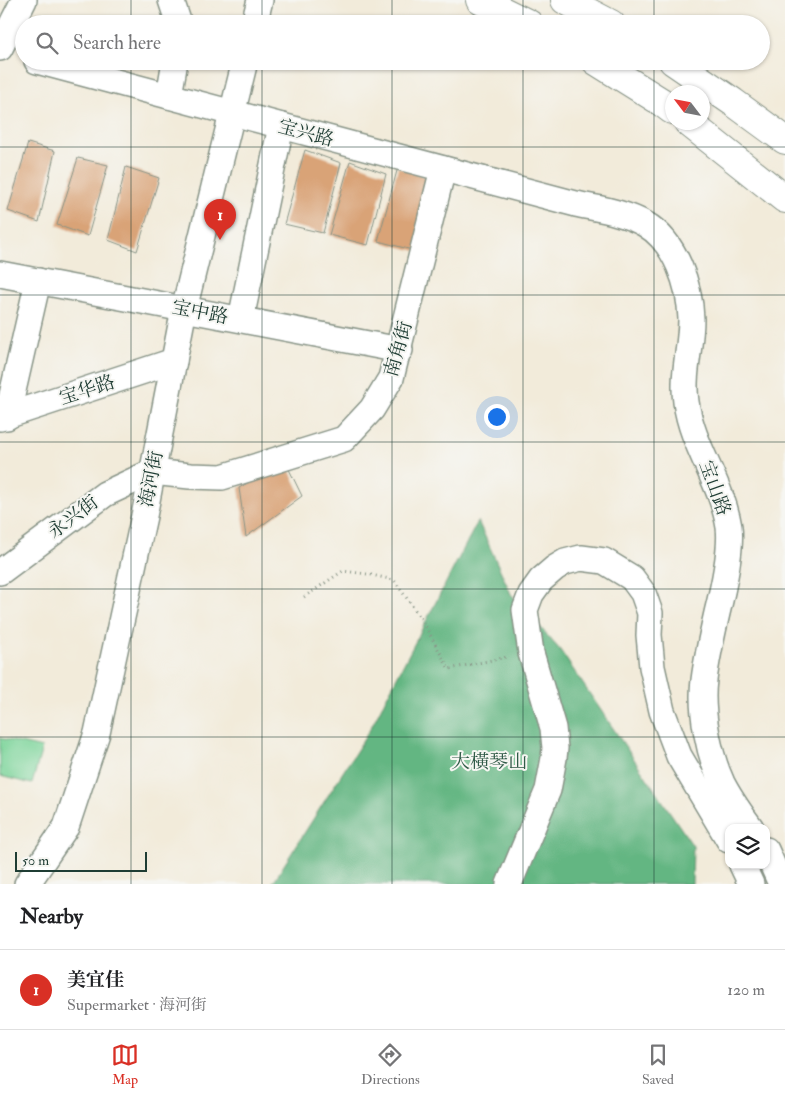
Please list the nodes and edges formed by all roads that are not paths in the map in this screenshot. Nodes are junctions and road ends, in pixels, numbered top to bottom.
1 (24, 0) edge
2 (171, 0) edge
3 (260, 0) edge
4 (480, 0) edge
5 (565, 0) edge
6 (17, 15) edge
7 (175, 15) edge
8 (256, 15) edge
9 (511, 15) edge
10 (593, 15) edge
11 (15, 19) edge
12 (0, 50) edge
13 (15, 55) edge
14 (71, 70) edge
15 (173, 70) edge
16 (243, 70) edge
17 (610, 70) edge
18 (685, 70) edge
19 (169, 96) junction
20 (665, 105) edge
21 (232, 113) junction
22 (281, 126) junction
23 (698, 130) edge
24 (785, 140) edge
25 (443, 169) junction
26 (785, 199) edge
27 (576, 204) joint
28 (0, 274) edge
29 (38, 281) junction
30 (184, 309) junction
31 (241, 319) junction
32 (400, 350) junction
33 (174, 361) junction
34 (4, 417) edge
35 (152, 472) junction
36 (0, 572) edge
37 (748, 824) edge
38 (725, 833) edge
39 (770, 859) edge
40 (744, 869) edge
41 (27, 884) edge
42 (509, 884) edge
43 (751, 884) edge
44 (781, 884) edge

1 - 6 street
2 - 7 street
3 - 8 street
4 - 9 main road
5 - 10 main road
11 - 12 street
12 - 13 street
14 - 19 street, 宝兴路
15 - 19 street
16 - 21 street, 海河街
17 - 20 main road
18 - 24 main road
19 - 21 street, 宝兴路
21 - 22 street, 宝兴路
21 - 30 street, 海河街
22 - 25 street, 宝兴路
22 - 31 street
23 - 26 main road
25 - 27 street, 宝兴路
25 - 32 street, 南角街
27 - 37 street, 宝山路
28 - 29 street, 宝中路
29 - 30 street, 宝中路
29 - 34 street
30 - 31 street, 宝中路
30 - 33 street, 海河街
31 - 32 street, 宝中路
32 - 35 street, 南角街
33 - 34 street, 宝华路
33 - 35 street, 海河街
35 - 36 street, 永兴街
35 - 41 street, 海河街
38 - 42 street
39 - 44 street
40 - 43 street

